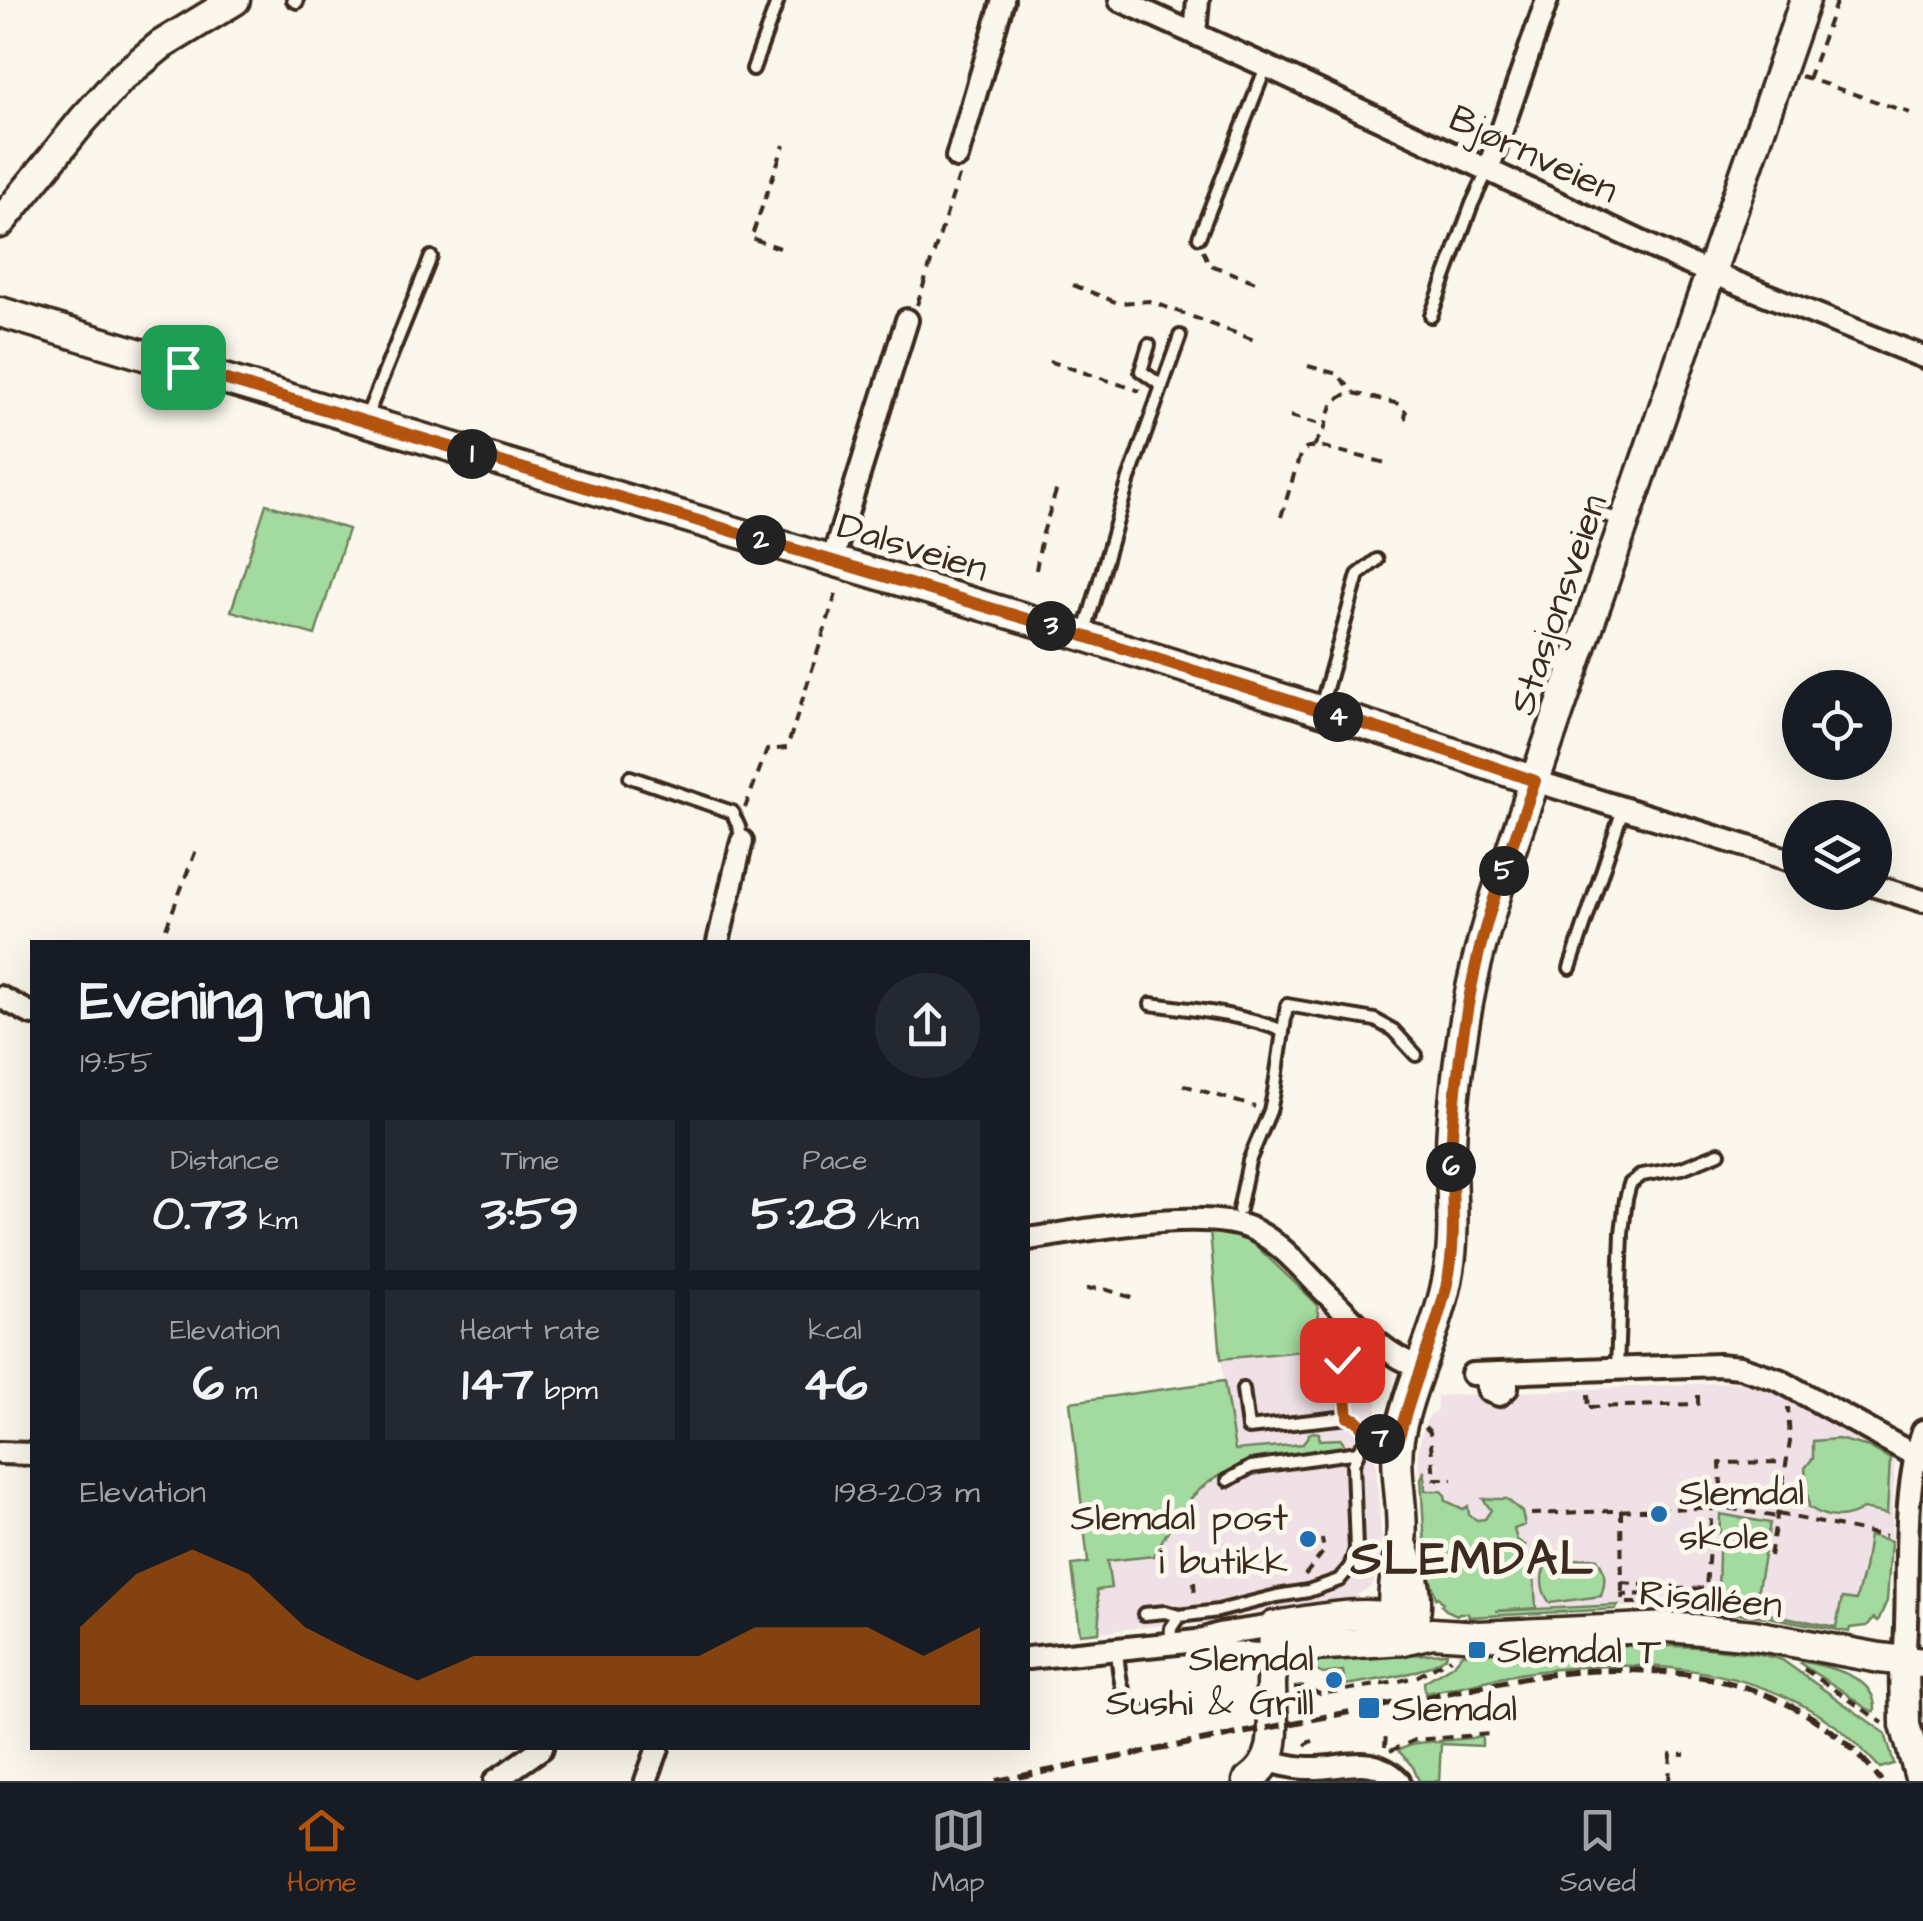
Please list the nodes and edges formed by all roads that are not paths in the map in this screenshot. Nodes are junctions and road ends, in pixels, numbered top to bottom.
1 (235, 0) edge
2 (778, 0) edge
3 (1002, 0) edge
4 (1120, 0) edge
5 (1198, 0) edge
6 (1548, 0) edge
7 (1805, 0) edge
8 (1196, 34) junction
9 (1266, 66) junction
10 (754, 69) dead end
11 (957, 157) road end
12 (1488, 170) junction
13 (0, 223) edge
14 (1199, 237) road end
15 (431, 257) dead end
16 (1710, 274) junction
17 (0, 312) edge
18 (1432, 316) dead end
19 (907, 320) road end
20 (1180, 336) dead end
21 (1150, 345) dead end
22 (1923, 357) edge
23 (1160, 391) junction
24 (365, 421) junction
25 (1591, 511) dead end
26 (1626, 521) junction
27 (1377, 560) dead end
28 (836, 572) junction
29 (1084, 636) junction
30 (1319, 711) junction
31 (630, 777) dead end
32 (1535, 781) junction
33 (1624, 808) junction
34 (740, 834) joint
35 (1782, 857) edge
36 (1892, 891) edge
37 (1923, 901) edge
38 (718, 940) edge
39 (1570, 968) dead end
40 (0, 997) edge
41 (1152, 1004) dead end
42 (30, 1013) edge
43 (1283, 1031) junction
44 (1416, 1056) dead end
45 (1719, 1152) dead end
46 (1239, 1210) dead end
47 (1030, 1240) edge
48 (1342, 1360) road end
49 (1420, 1368) junction
50 (1618, 1370) junction
51 (1478, 1374) dead end
52 (1243, 1390) dead end
53 (1348, 1417) junction
54 (1923, 1431) edge
55 (1370, 1438) junction
56 (1398, 1442) junction
57 (1358, 1452) junction
58 (0, 1454) edge
59 (30, 1454) edge
60 (1919, 1457) edge
61 (1228, 1480) dead end
62 (1144, 1614) dead end
63 (1179, 1616) junction
64 (1411, 1628) junction
65 (1274, 1640) junction
66 (1170, 1644) junction
67 (1117, 1649) junction
68 (1030, 1658) edge
69 (1914, 1662) edge
70 (1143, 1712) dead end
71 (539, 1750) edge
72 (657, 1750) edge
73 (1258, 1771) edge
74 (496, 1781) edge
75 (646, 1781) edge
76 (1400, 1781) edge
77 (1921, 1781) edge

1 - 13 street
2 - 10 lane
3 - 11 street
4 - 8 street, Bjørnveien
5 - 8 street
6 - 12 street
7 - 16 street, Stasjonsveien
8 - 9 street, Bjørnveien
9 - 12 street, Bjørnveien
9 - 14 lane
12 - 16 street, Bjørnveien
12 - 18 lane
15 - 24 lane
16 - 22 street, Bjørnveien
16 - 26 street, Stasjonsveien
17 - 24 street, Dalsveien
19 - 28 street
20 - 23 lane
21 - 23 lane
23 - 29 lane
24 - 28 street, Dalsveien
25 - 26 lane
26 - 32 street, Stasjonsveien
27 - 30 lane
28 - 29 street, Dalsveien
29 - 30 street, Dalsveien
30 - 32 street, Dalsveien
31 - 34 lane
32 - 33 street, Dalsveien
32 - 49 street, Stasjonsveien
33 - 35 street, Dalsveien
33 - 39 lane
34 - 38 street
36 - 37 street
40 - 42 street
41 - 43 lane
43 - 44 lane
43 - 46 lane
45 - 50 lane
47 - 49 street
48 - 53 lane
49 - 56 street, Stasjonsveien
50 - 51 street
50 - 60 street
52 - 53 lane
53 - 55 lane
54 - 60 street
55 - 56 lane
55 - 57 lane
56 - 64 street, Stasjonsveien
57 - 61 lane
57 - 63 lane
58 - 59 street
60 - 69 street
62 - 63 lane
63 - 66 lane
64 - 65 street, Risalléen
64 - 69 street, Risalléen
65 - 66 street, Risalléen
65 - 73 street
66 - 67 street, Risalléen
67 - 68 street, Risalléen
67 - 70 lane
69 - 77 street
71 - 74 street
72 - 75 street
73 - 76 street

